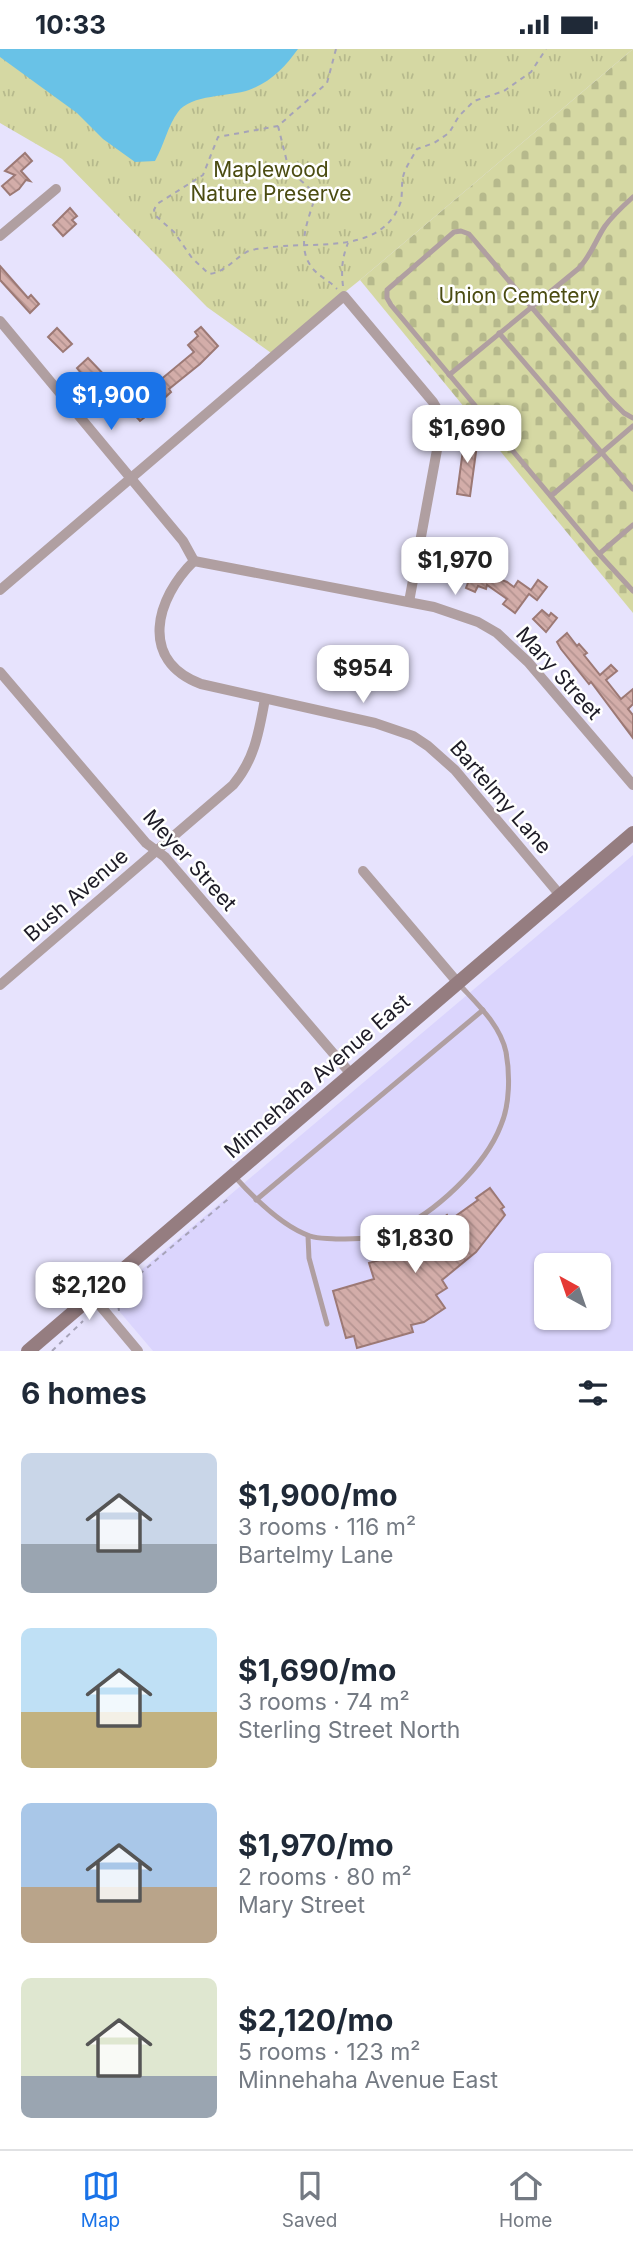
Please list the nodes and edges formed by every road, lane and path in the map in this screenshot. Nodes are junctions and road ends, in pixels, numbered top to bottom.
1 (336, 49) edge
2 (546, 49) edge
3 (278, 127) junction
4 (56, 188) dead end
5 (633, 198) edge
6 (0, 236) edge
7 (349, 243) junction
8 (302, 245) junction
9 (344, 296) junction
10 (531, 306) junction
11 (0, 321) edge
12 (499, 333) junction
13 (449, 375) junction
14 (633, 418) edge
15 (633, 426) edge
16 (602, 453) junction
17 (130, 478) junction
18 (633, 489) edge
19 (551, 496) junction
20 (633, 525) edge
21 (599, 554) junction
22 (194, 561) junction
23 (0, 590) edge
24 (633, 591) edge
25 (409, 602) junction
26 (0, 672) edge
27 (265, 699) junction
28 (633, 785) edge
29 (633, 833) edge
30 (156, 851) junction
31 (363, 871) dead end
32 (560, 895) junction
33 (458, 983) junction
34 (0, 985) edge
35 (483, 1010) junction
36 (351, 1074) junction
37 (233, 1175) junction
38 (256, 1200) junction
39 (308, 1236) junction
40 (107, 1283) junction
41 (92, 1296) junction
42 (107, 1314) junction
43 (327, 1324) dead end
44 (28, 1351) edge
45 (138, 1351) edge

1 - 3 path
2 - 7 path
3 - 8 path
3 - 8 path
4 - 6 street
5 - 10 lane
7 - 8 path
7 - 9 path
8 - 9 path
9 - 17 street
9 - 25 street
10 - 12 lane
10 - 13 lane
10 - 14 lane
11 - 17 street
12 - 13 lane
12 - 16 lane
13 - 19 lane
15 - 16 lane
16 - 18 lane
16 - 19 lane
17 - 22 street
17 - 23 street
19 - 21 lane
20 - 21 lane
21 - 24 lane
22 - 25 street, Mary Street
22 - 27 street, Bartelmy Lane
25 - 28 street, Mary Street
26 - 30 street, Meyer Street
27 - 30 street, Bush Avenue
27 - 32 street, Bartelmy Lane
29 - 32 main road, Minnehaha Avenue East
30 - 34 street, Bush Avenue
30 - 36 street, Meyer Street
31 - 33 street
32 - 33 main road, Minnehaha Avenue East
33 - 35 lane
33 - 36 main road, Minnehaha Avenue East
35 - 38 lane
35 - 39 lane
36 - 37 main road, Minnehaha Avenue East
37 - 38 lane
37 - 40 main road, Minnehaha Avenue East
38 - 39 lane
39 - 43 lane
40 - 41 main road, Minnehaha Avenue East
40 - 42 street
41 - 42 street
41 - 44 main road, Minnehaha Avenue East
42 - 45 street

